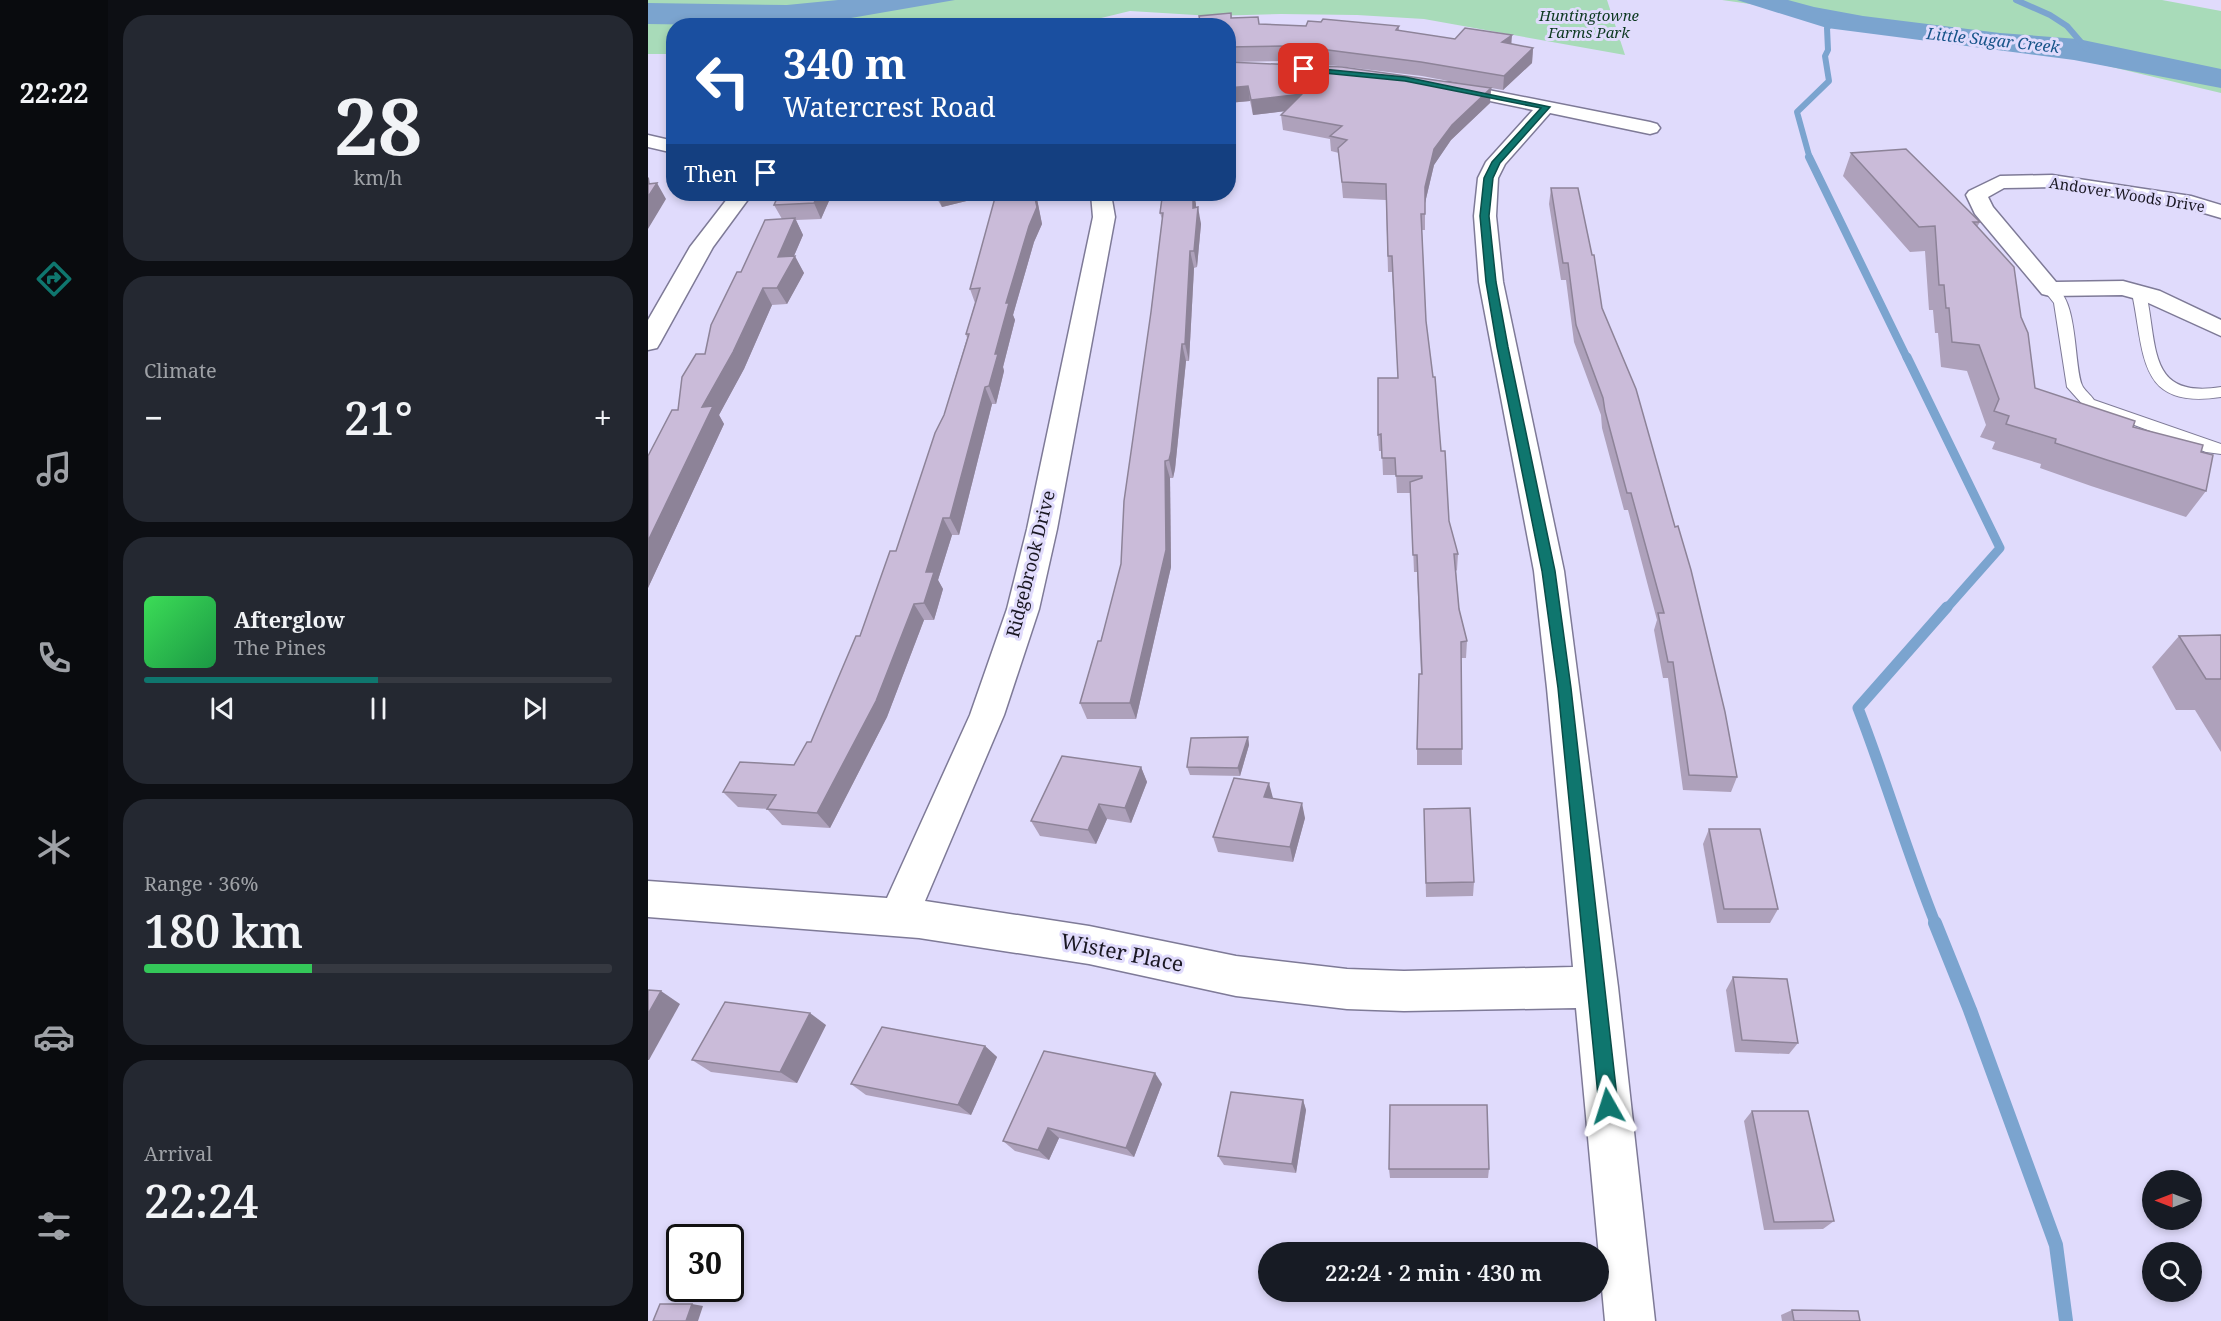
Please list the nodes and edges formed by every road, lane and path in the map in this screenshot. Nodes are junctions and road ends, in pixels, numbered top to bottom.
1 (1431, 84) edge
2 (1546, 107) junction
3 (1650, 128) dead end
4 (648, 141) edge
5 (666, 145) edge
6 (735, 201) edge
7 (1102, 201) edge
8 (2221, 212) edge
9 (2050, 289) junction
10 (2139, 293) junction
11 (2221, 329) edge
12 (648, 343) edge
13 (2221, 392) edge
14 (2221, 449) edge
15 (648, 899) edge
16 (898, 917) junction
17 (1597, 987) junction
18 (1630, 1321) edge

1 - 2 street
2 - 3 street
2 - 17 street
4 - 5 street
6 - 12 street
7 - 16 street, Ridgebrook Drive
8 - 9 street, Andover Woods Drive
9 - 10 street
9 - 14 lane
10 - 11 street
10 - 13 lane
15 - 16 street, Wister Place
16 - 17 street, Wister Place
17 - 18 street

